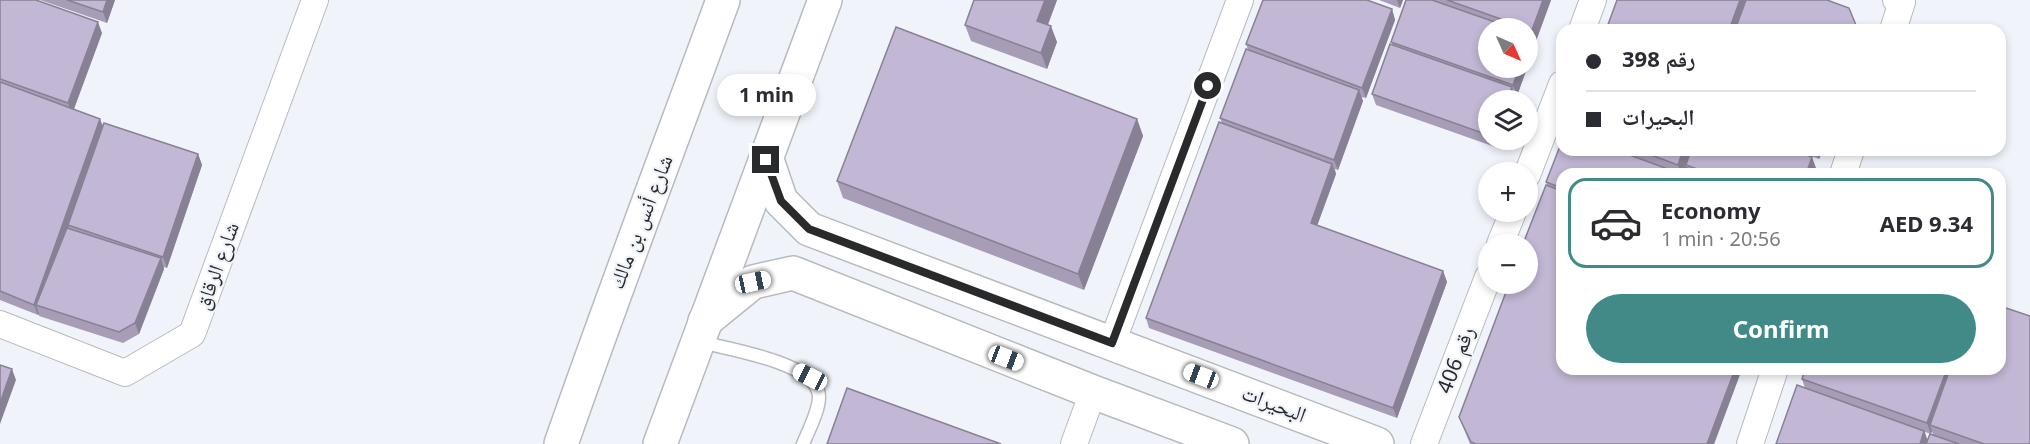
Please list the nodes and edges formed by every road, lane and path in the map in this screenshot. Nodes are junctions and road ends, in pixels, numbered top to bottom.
1 (315, 0) edge
2 (723, 0) edge
3 (825, 0) edge
4 (1240, 0) edge
5 (1593, 0) edge
6 (1896, 0) edge
7 (1584, 24) edge
8 (1895, 24) edge
9 (1556, 100) edge
10 (766, 160) junction
11 (1532, 162) edge
12 (879, 256) junction
13 (1481, 294) edge
14 (855, 298) junction
15 (0, 324) edge
16 (702, 331) junction
17 (1112, 343) junction
18 (1773, 375) edge
19 (1093, 392) junction
20 (561, 444) edge
21 (660, 444) edge
22 (803, 444) edge
23 (1074, 444) edge
24 (1232, 444) edge
25 (1377, 444) edge
26 (1424, 444) edge
27 (1749, 444) edge

1 - 15 street, شارع الرقاق
2 - 20 street, شارع أنس بن مالك
3 - 10 street
4 - 17 street
5 - 7 street
6 - 8 street
9 - 11 street
10 - 12 street, البحيرات
10 - 16 street
12 - 14 street
12 - 17 street, البحيرات
13 - 26 street, رقم 406
14 - 16 street
14 - 19 street
16 - 21 street
16 - 22 lane
17 - 25 street, البحيرات
18 - 27 street
19 - 23 street
19 - 24 street

